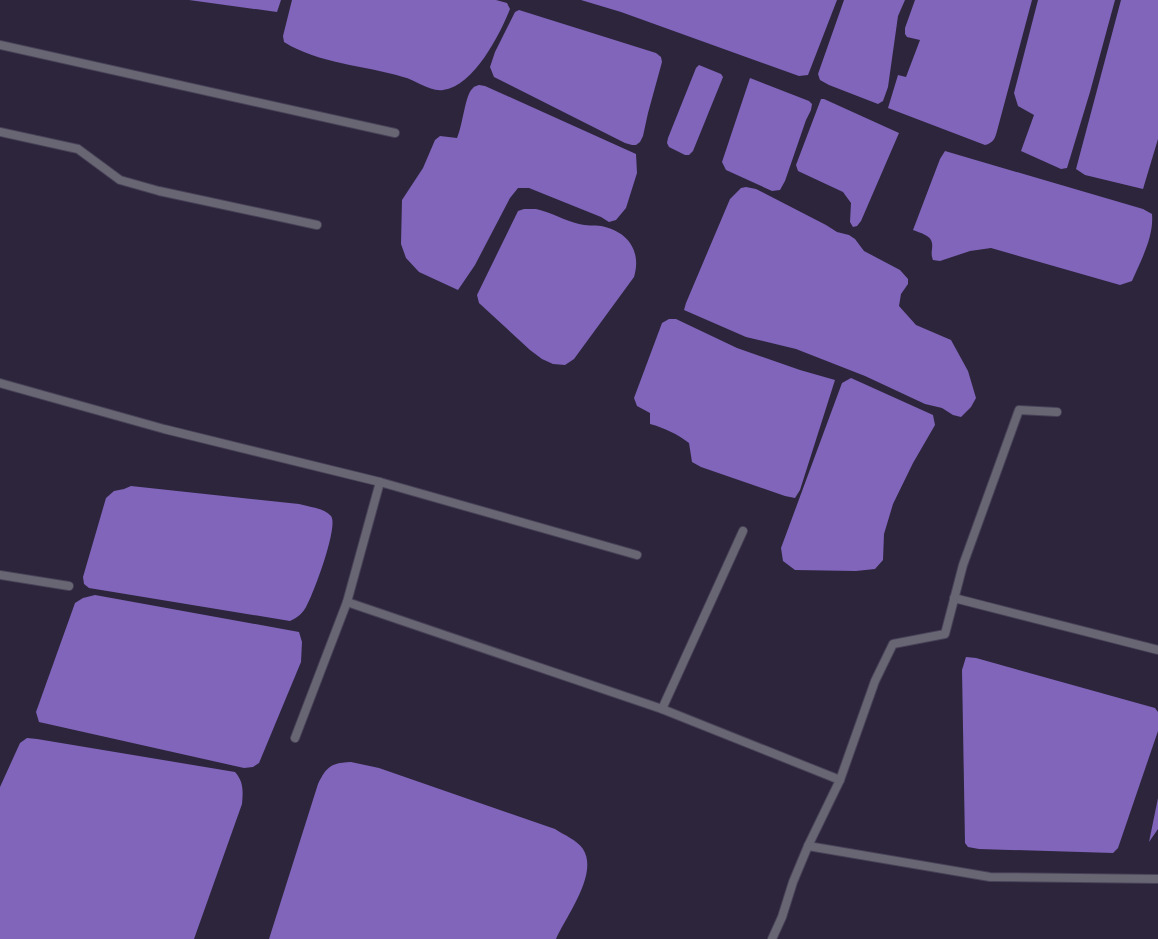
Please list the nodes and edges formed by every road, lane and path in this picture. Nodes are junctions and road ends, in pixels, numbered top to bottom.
1 (0, 45) edge
2 (0, 132) edge
3 (395, 133) dead end
4 (317, 225) dead end
5 (0, 383) edge
6 (1057, 412) dead end
7 (380, 482) junction
8 (743, 531) dead end
9 (637, 555) dead end
10 (0, 575) edge
11 (69, 586) dead end
12 (954, 598) junction
13 (347, 602) junction
14 (1158, 650) edge
15 (662, 709) junction
16 (295, 738) dead end
17 (840, 780) junction
18 (808, 846) junction
19 (1158, 878) edge
20 (772, 939) edge

1 - 3 street
2 - 4 street
5 - 7 street
6 - 12 street
7 - 9 street
7 - 13 street
8 - 15 street
10 - 11 street
12 - 14 street
12 - 17 street
13 - 15 street
13 - 16 street
15 - 17 street
17 - 18 street
18 - 19 street
18 - 20 street

